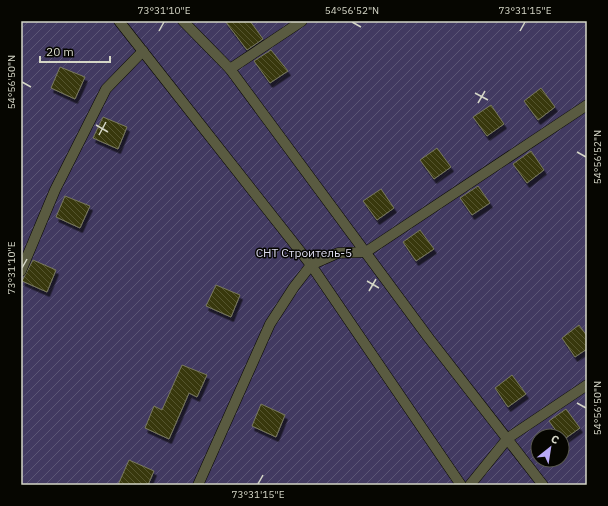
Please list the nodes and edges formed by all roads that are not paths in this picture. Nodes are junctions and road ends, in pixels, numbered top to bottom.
1 (119, 21) edge
2 (183, 21) edge
3 (302, 21) edge
4 (143, 51) junction
5 (230, 69) junction
6 (587, 105) edge
7 (366, 252) junction
8 (311, 265) junction
9 (21, 271) edge
10 (587, 385) edge
11 (508, 438) junction
12 (198, 485) edge
13 (461, 485) edge
14 (470, 485) edge
15 (543, 485) edge

1 - 4 street
2 - 5 street
3 - 5 street
4 - 8 street
4 - 9 street
5 - 7 street
6 - 7 street
7 - 8 street
7 - 11 street
8 - 12 street
8 - 13 street
10 - 11 street
11 - 14 street
11 - 15 street

